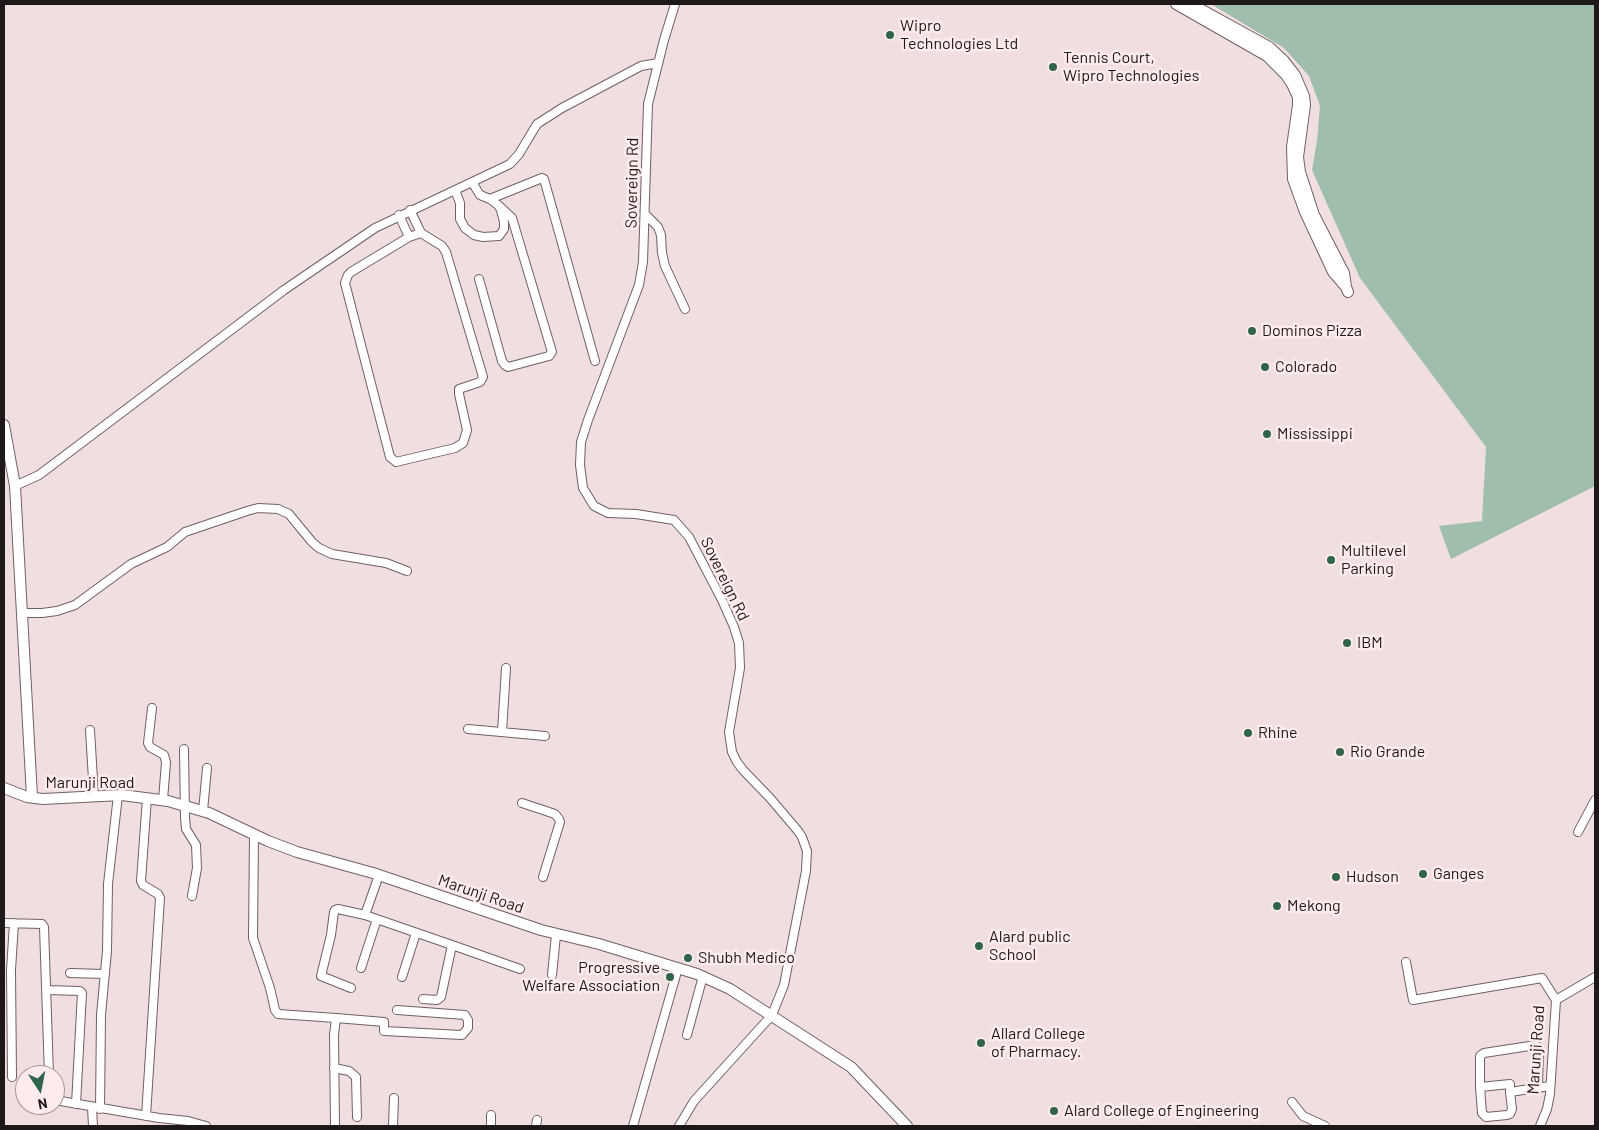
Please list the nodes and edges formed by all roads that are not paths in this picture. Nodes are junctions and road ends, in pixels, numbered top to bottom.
1 (675, 4) edge
2 (1176, 4) edge
3 (1192, 4) edge
4 (658, 63) junction
5 (472, 182) junction
6 (455, 190) junction
7 (490, 199) junction
8 (498, 205) junction
9 (410, 210) junction
10 (645, 214) junction
11 (399, 215) junction
12 (421, 232) junction
13 (409, 237) junction
14 (1321, 238) junction
15 (479, 279) dead end
16 (1347, 289) dead end
17 (685, 309) dead end
18 (595, 361) dead end
19 (4, 425) edge
20 (15, 486) junction
21 (407, 572) dead end
22 (23, 613) junction
23 (506, 668) dead end
24 (152, 708) dead end
25 (90, 730) dead end
26 (468, 730) dead end
27 (502, 732) junction
28 (544, 736) dead end
29 (184, 749) dead end
30 (207, 768) dead end
31 (4, 788) edge
32 (118, 795) junction
33 (94, 796) junction
34 (32, 797) junction
35 (147, 798) junction
36 (163, 800) junction
37 (1595, 800) edge
38 (522, 802) dead end
39 (184, 806) junction
40 (203, 811) junction
41 (1578, 832) dead end
42 (254, 834) junction
43 (379, 875) junction
44 (543, 877) dead end
45 (192, 896) dead end
46 (365, 915) junction
47 (378, 919) junction
48 (4, 923) edge
49 (14, 923) junction
50 (416, 933) junction
51 (556, 934) junction
52 (452, 945) junction
53 (1406, 962) dead end
54 (361, 968) dead end
55 (678, 968) junction
56 (520, 969) dead end
57 (70, 973) dead end
58 (105, 974) junction
59 (552, 975) dead end
60 (702, 976) junction
61 (402, 977) dead end
62 (1595, 977) edge
63 (351, 988) dead end
64 (47, 990) junction
65 (423, 998) dead end
66 (1556, 1000) junction
67 (397, 1010) dead end
68 (772, 1015) junction
69 (336, 1018) junction
70 (688, 1035) dead end
71 (49, 1065) edge
72 (334, 1068) junction
73 (12, 1076) dead end
74 (1550, 1086) junction
75 (1480, 1087) junction
76 (1538, 1087) junction
77 (1510, 1092) junction
78 (394, 1098) dead end
79 (65, 1102) edge
80 (1292, 1102) dead end
81 (76, 1104) junction
82 (96, 1108) junction
83 (491, 1115) dead end
84 (146, 1116) junction
85 (358, 1117) dead end
86 (93, 1126) edge
87 (206, 1126) edge
88 (335, 1126) edge
89 (393, 1126) edge
90 (491, 1126) edge
91 (633, 1126) edge
92 (679, 1126) edge
93 (907, 1126) edge
94 (1324, 1126) edge
95 (1540, 1126) edge

1 - 4 street, Sovereign Rd
2 - 14 street
3 - 14 street
4 - 5 street
4 - 10 street, Sovereign Rd
5 - 6 street
5 - 7 street
6 - 8 street
6 - 9 street
7 - 8 street
7 - 18 street
8 - 15 street
9 - 11 street
9 - 12 street
10 - 17 street
10 - 68 street, Sovereign Rd
11 - 13 street
11 - 20 street
12 - 13 street
12 - 13 street
14 - 16 street
19 - 20 street
20 - 22 street
21 - 22 street
22 - 34 street
23 - 27 street
24 - 36 street
25 - 33 street
26 - 27 street
27 - 28 street
29 - 39 street
30 - 40 street
31 - 34 street, Marunji Road
32 - 33 street, Marunji Road
32 - 35 street, Marunji Road
32 - 58 street
33 - 34 street, Marunji Road
35 - 36 street, Marunji Road
35 - 84 street
36 - 39 street, Marunji Road
37 - 41 street
38 - 44 street
39 - 40 street, Marunji Road
39 - 45 street
40 - 42 street, Marunji Road
42 - 43 street, Marunji Road
42 - 69 street
43 - 46 street
43 - 51 street, Marunji Road
46 - 47 street
46 - 63 street
47 - 50 street
47 - 54 street
48 - 49 street
49 - 64 street
49 - 73 street
50 - 52 street
50 - 61 street
51 - 55 street, Marunji Road
51 - 59 street
52 - 56 street
52 - 65 street
53 - 66 street, Marunji Road
55 - 60 street, Marunji Road
55 - 91 street
57 - 58 street
58 - 82 street
60 - 68 street, Marunji Road
60 - 70 street
62 - 66 street
64 - 71 street
64 - 81 street
66 - 74 street, Marunji Road
67 - 69 street
68 - 92 street
68 - 93 street, Marunji Road
69 - 72 street
72 - 85 street
72 - 88 street
74 - 76 street
74 - 95 street, Marunji Road
75 - 76 street
75 - 77 street
75 - 77 street
76 - 77 street
78 - 89 street
79 - 81 street
80 - 94 street
81 - 82 street
82 - 84 street
82 - 86 street
83 - 90 street
84 - 87 street

